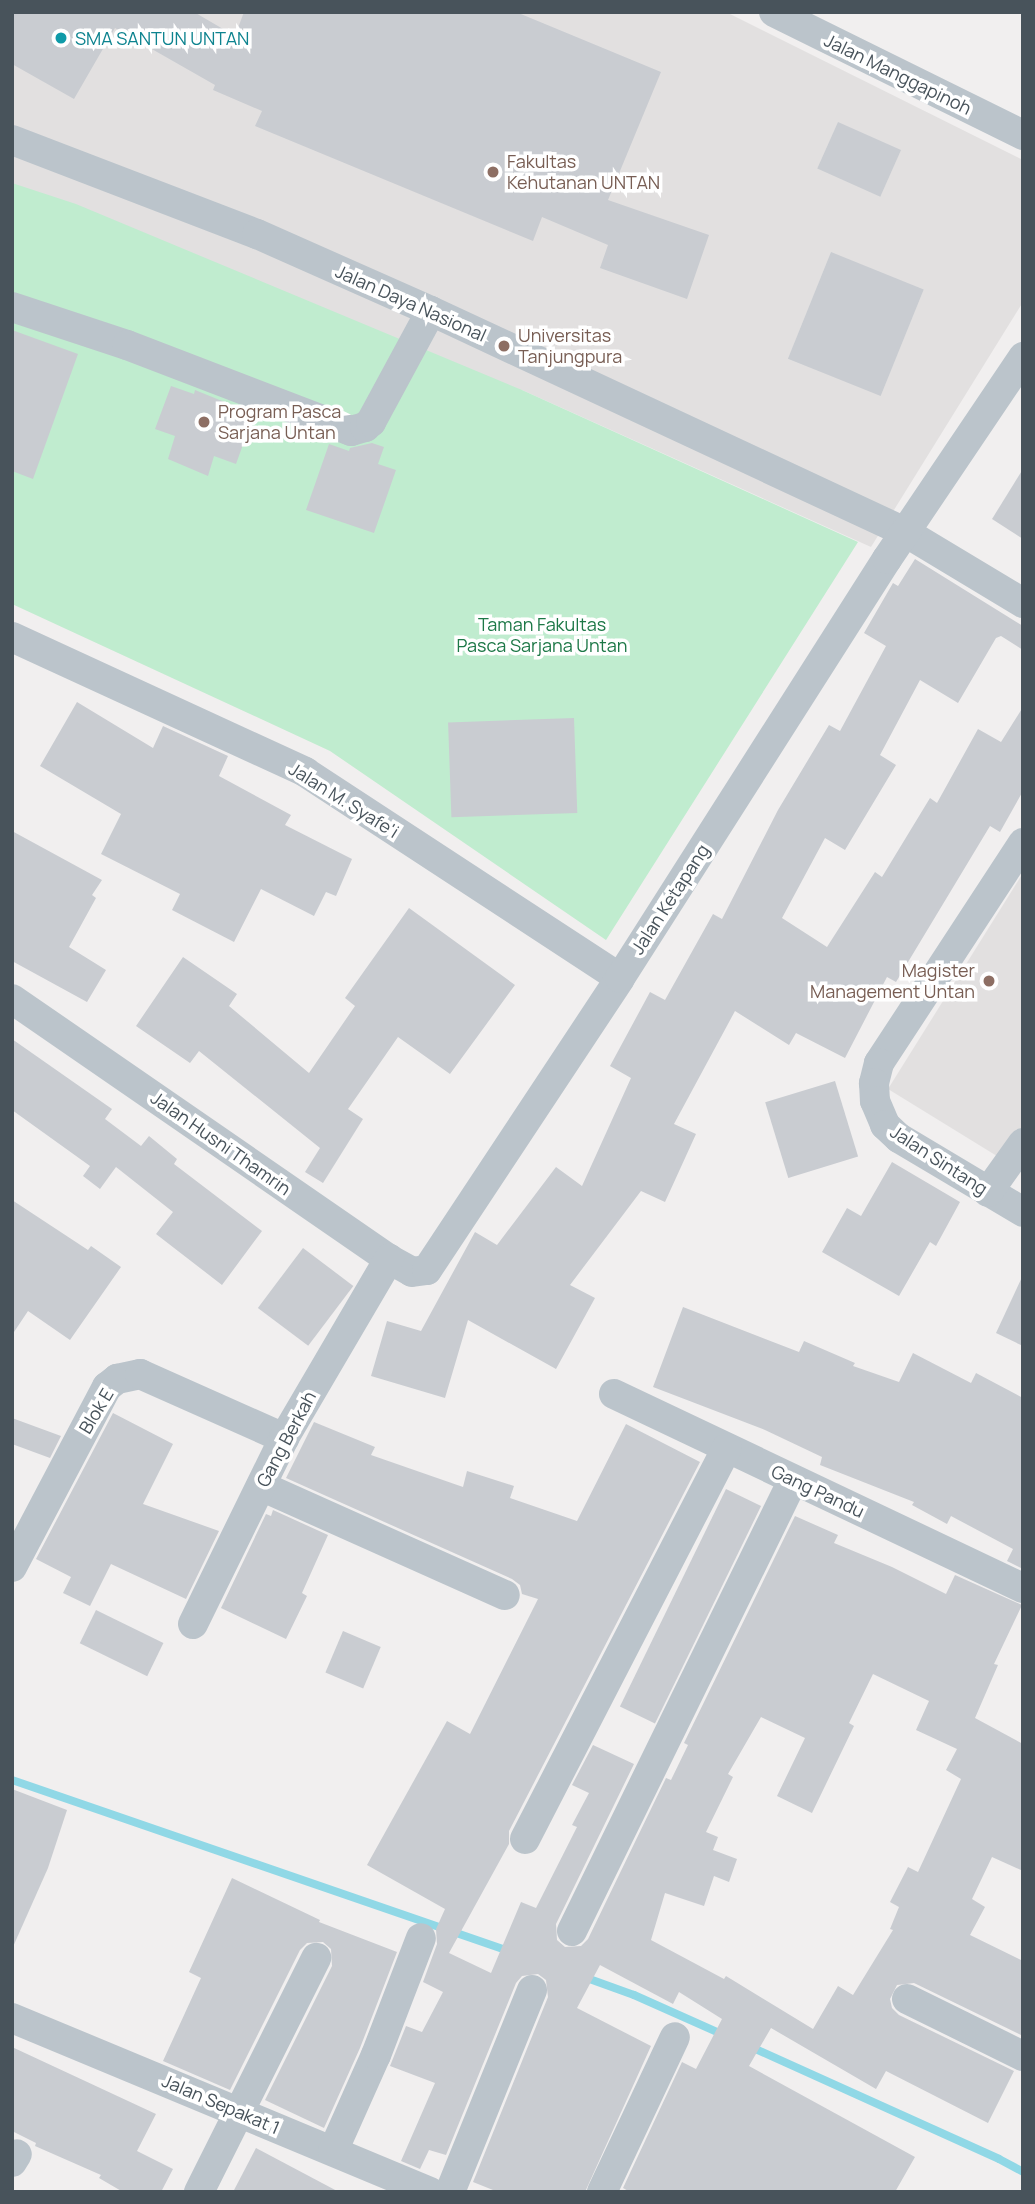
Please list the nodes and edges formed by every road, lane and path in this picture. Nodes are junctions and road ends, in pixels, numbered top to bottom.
1 (786, 15) edge
2 (1023, 135) edge
3 (12, 140) edge
4 (12, 307) edge
5 (430, 311) junction
6 (1023, 357) edge
7 (905, 532) junction
8 (1023, 603) edge
9 (12, 637) edge
10 (1023, 843) edge
11 (620, 978) junction
12 (12, 999) edge
13 (1023, 1143) edge
14 (988, 1192) junction
15 (1023, 1212) edge
16 (389, 1259) junction
17 (431, 1265) joint
18 (614, 1394) dead end
19 (284, 1438) junction
20 (727, 1448) junction
21 (793, 1480) junction
22 (261, 1486) junction
23 (12, 1567) edge
24 (1023, 1588) edge
25 (505, 1595) dead end
26 (192, 1624) dead end
27 (526, 1839) dead end
28 (572, 1931) dead end
29 (421, 1938) dead end
30 (316, 1958) dead end
31 (532, 1990) dead end
32 (907, 1999) dead end
33 (12, 2018) edge
34 (675, 2037) dead end
35 (1023, 2056) edge
36 (241, 2112) junction
37 (333, 2151) junction
38 (199, 2192) edge
39 (430, 2192) edge
40 (450, 2192) edge
41 (602, 2192) edge

1 - 2 street, Jalan Manggapinoh
3 - 5 street, Jalan Daya Nasional
4 - 5 street
5 - 7 street, Jalan Daya Nasional
6 - 7 street, Jalan Ketapang
7 - 8 street, Jalan Daya Nasional
7 - 11 street, Jalan Ketapang
9 - 11 street, Jalan M. Syafe'i
10 - 14 street, Jalan Sintang
11 - 17 street, Jalan Ketapang
12 - 16 street, Jalan Husni Thamrin
13 - 14 street
14 - 15 street, Jalan Sintang
16 - 17 street, Jalan Husni Thamrin
16 - 19 street, Gang Berkah
18 - 20 street, Gang Pandu
19 - 22 street, Gang Berkah
19 - 23 street, Blok E
20 - 21 street, Gang Pandu
20 - 27 street
21 - 24 street, Gang Pandu
21 - 28 street
22 - 25 street
22 - 26 street, Gang Berkah
29 - 37 street
30 - 36 street
31 - 40 street
32 - 35 street
33 - 36 street, Jalan Sepakat 1
34 - 41 street
36 - 37 street, Jalan Sepakat 1
36 - 38 street
37 - 39 street, Jalan Sepakat 1

